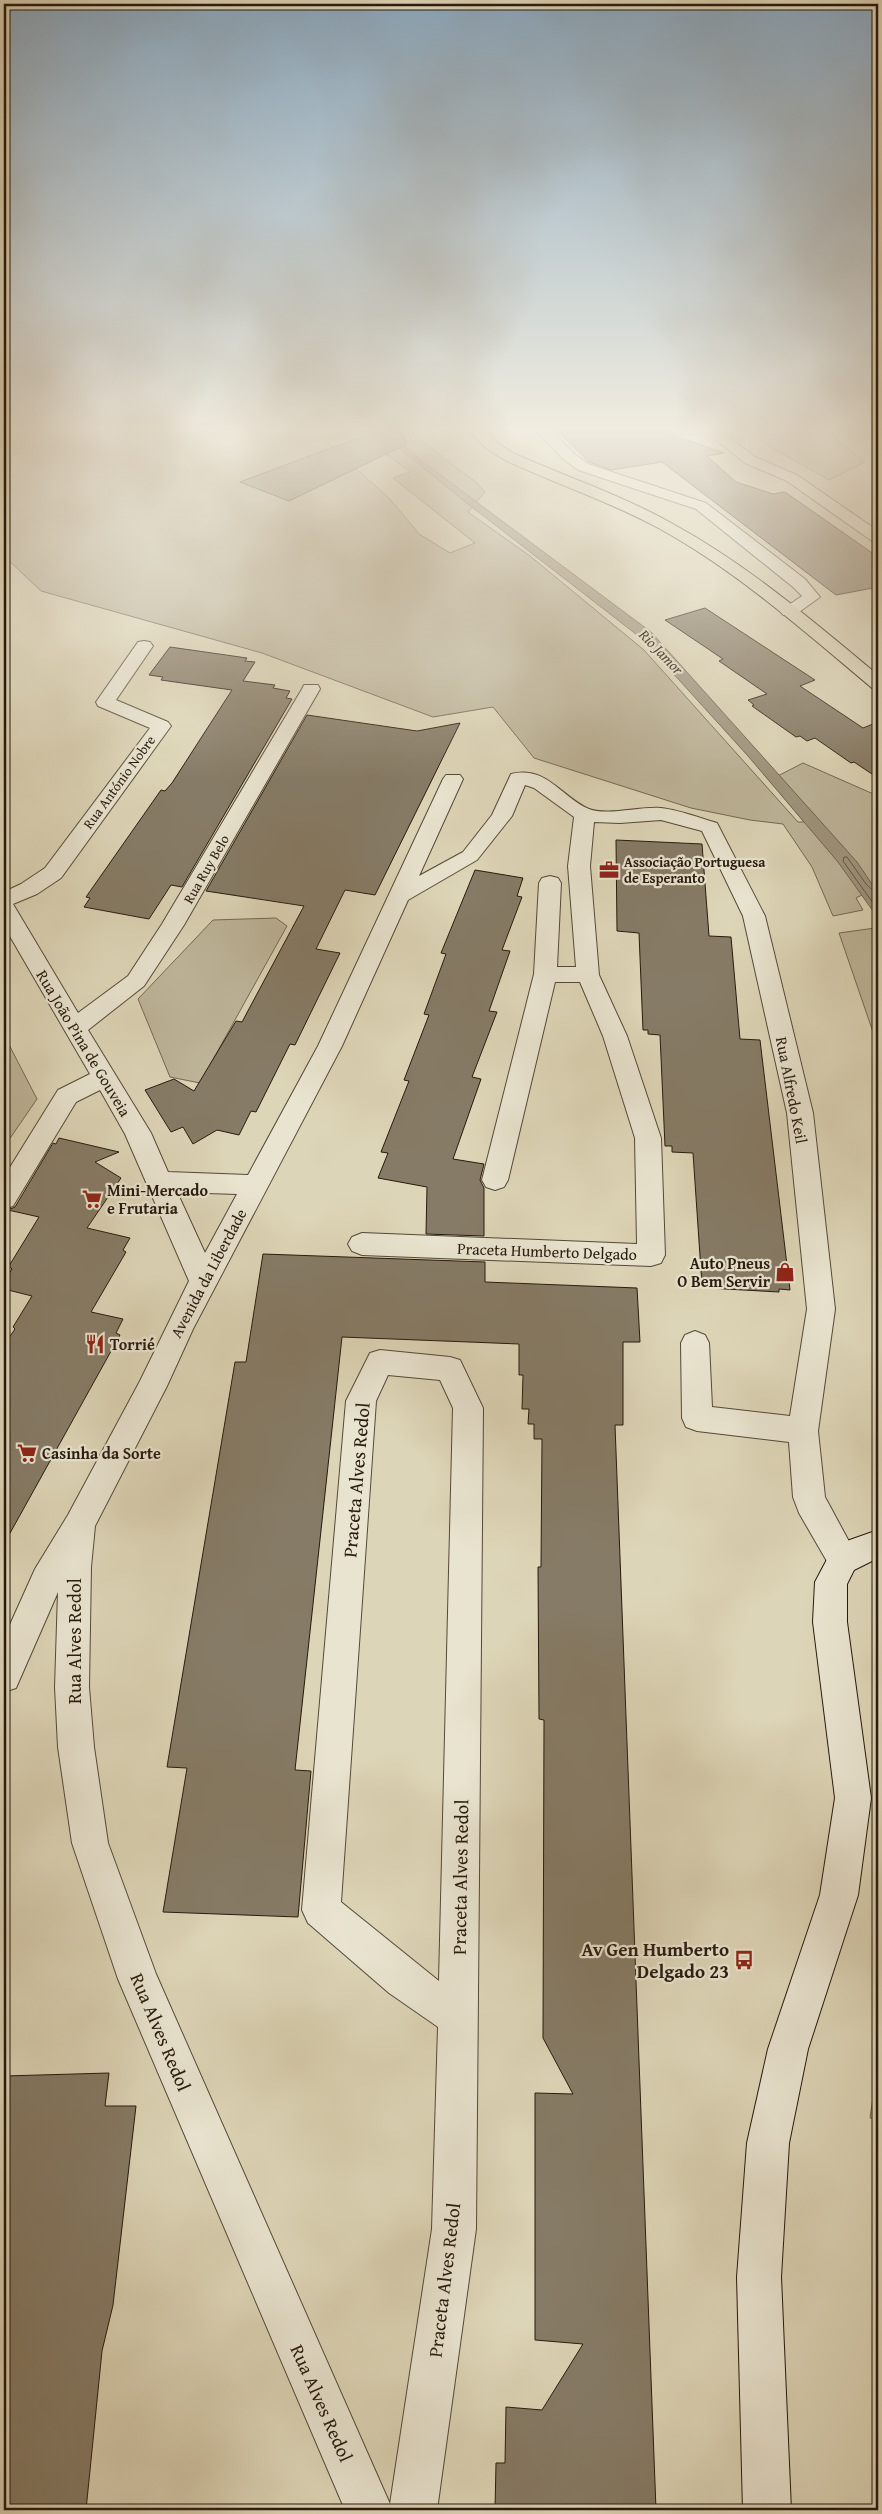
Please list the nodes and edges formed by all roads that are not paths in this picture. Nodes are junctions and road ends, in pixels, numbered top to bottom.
1 (697, 544) edge
2 (750, 544) edge
3 (789, 611) junction
4 (144, 646) dead end
5 (878, 684) edge
6 (311, 689) dead end
7 (453, 779) dead end
8 (584, 815) junction
9 (550, 883) dead end
10 (399, 896) junction
11 (4, 900) edge
12 (4, 908) edge
13 (545, 974) junction
14 (588, 975) junction
15 (76, 1028) junction
16 (104, 1076) junction
17 (495, 1180) dead end
18 (159, 1181) junction
19 (254, 1185) junction
20 (4, 1199) edge
21 (362, 1244) dead end
22 (204, 1283) junction
23 (695, 1343) dead end
24 (803, 1431) junction
25 (79, 1525) junction
26 (878, 1544) edge
27 (843, 1560) junction
28 (4, 1676) edge
29 (458, 2018) junction
30 (369, 2510) edge
31 (412, 2510) edge
32 (767, 2510) edge

1 - 3 main road
2 - 3 street
3 - 5 main road
4 - 11 street, Rua António Nobre
6 - 15 street, Rua Ruy Belo
7 - 10 street, Avenida da Liberdade
8 - 10 street
8 - 14 street, Praceta Humberto Delgado
8 - 24 street, Rua Alfredo Keil
9 - 13 street
10 - 19 street, Avenida da Liberdade
12 - 15 street, Rua João Pina de Gouveia
13 - 14 street
13 - 17 street
14 - 21 street, Praceta Humberto Delgado
15 - 16 street, Rua João Pina de Gouveia
16 - 18 street, Rua João Pina de Gouveia
16 - 20 street
18 - 19 street
18 - 22 street, Rua João Pina de Gouveia
19 - 22 street, Avenida da Liberdade
22 - 25 street, Avenida da Liberdade
23 - 24 street
24 - 27 street, Rua Alfredo Keil
25 - 28 street, Avenida da Liberdade
25 - 30 street, Rua Alves Redol
26 - 27 street
27 - 32 street
29 - 29 street, Praceta Alves Redol
29 - 31 street, Praceta Alves Redol

